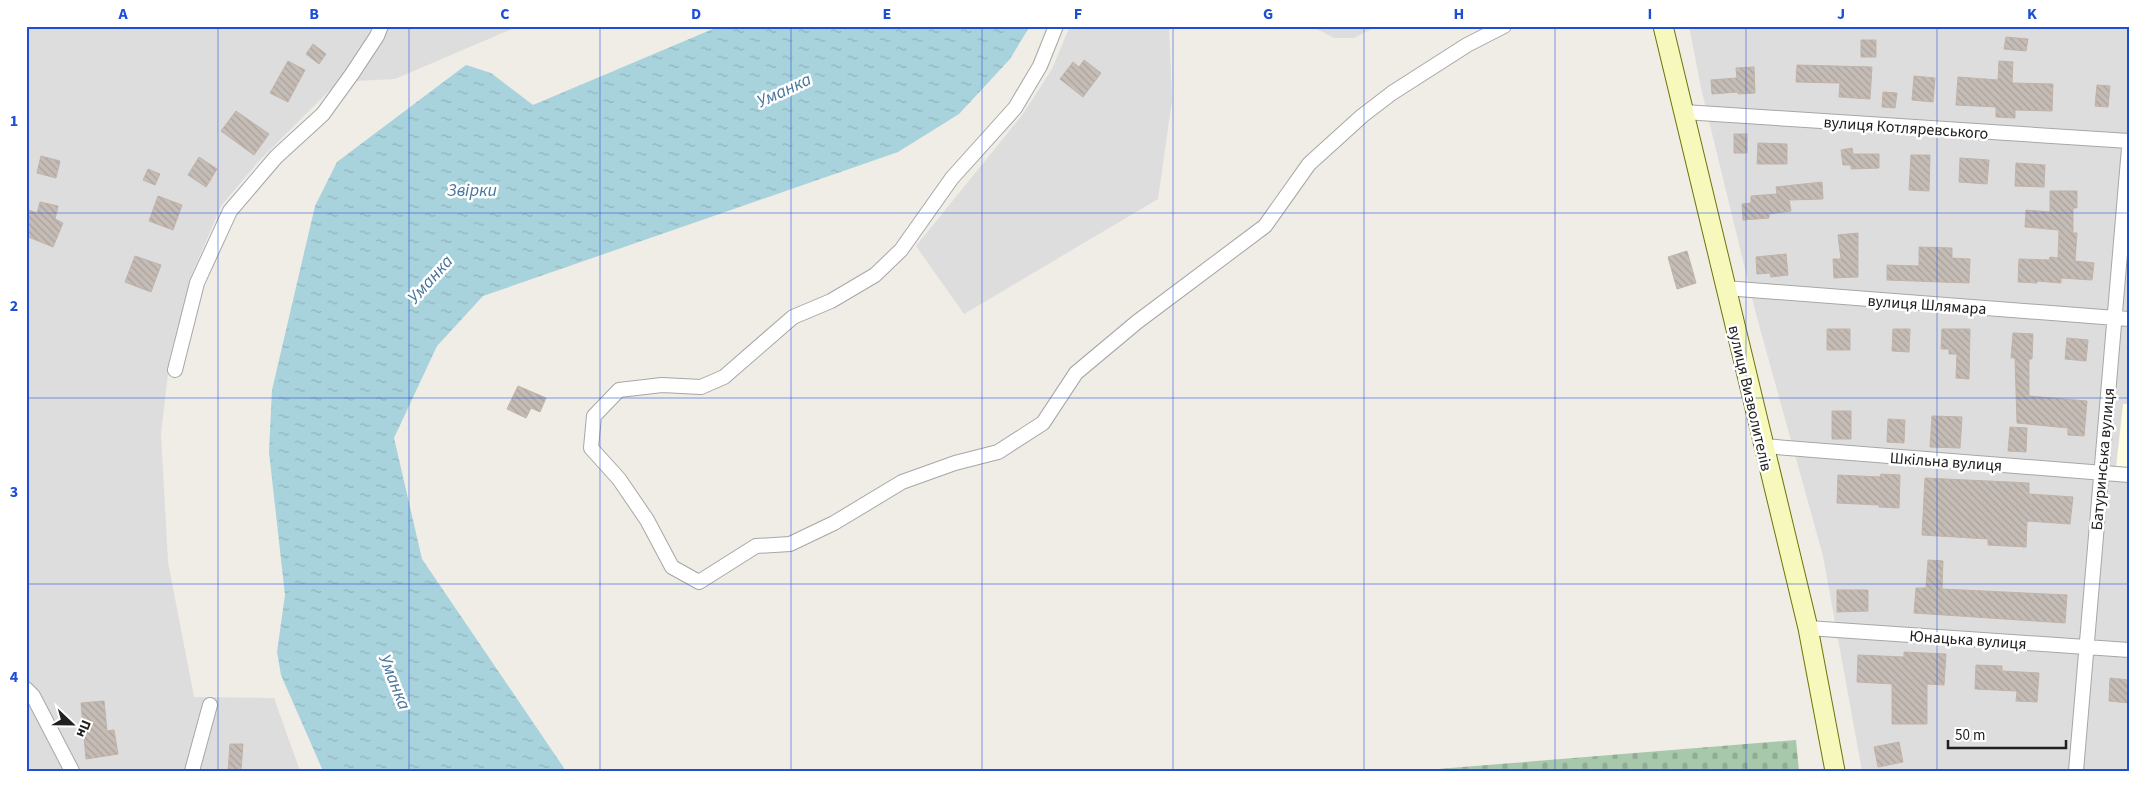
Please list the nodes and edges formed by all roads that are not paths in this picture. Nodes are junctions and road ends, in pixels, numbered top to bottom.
1 (381, 26) edge
2 (1056, 26) edge
3 (1504, 26) edge
4 (1663, 26) edge
5 (1684, 112) junction
6 (2129, 141) edge
7 (2129, 148) edge
8 (1726, 288) junction
9 (2114, 318) junction
10 (2129, 319) edge
11 (175, 370) dead end
12 (1763, 446) junction
13 (2101, 472) junction
14 (2129, 475) edge
15 (1808, 628) junction
16 (2086, 646) junction
17 (2129, 650) edge
18 (26, 689) edge
19 (210, 705) dead end
20 (72, 771) edge
21 (192, 771) edge
22 (1835, 771) edge
23 (2076, 771) edge

1 - 11 street
2 - 3 street
4 - 5 main road, вулиця Визволителів
5 - 6 street, вулиця Котляревського
5 - 8 main road, вулиця Визволителів
7 - 9 street, Батуринська вулиця
8 - 9 street, вулиця Шлямара
8 - 12 main road, вулиця Визволителів
9 - 10 street, вулиця Шлямара
9 - 13 street, Батуринська вулиця
12 - 13 street, Шкільна вулиця
12 - 15 main road, вулиця Визволителів
13 - 14 street, Шкільна вулиця
13 - 16 street, Батуринська вулиця
15 - 16 street, Юнацька вулиця
15 - 22 main road, вулиця Визволителів
16 - 17 street, Юнацька вулиця
16 - 23 street, Батуринська вулиця
18 - 20 street
19 - 21 street

